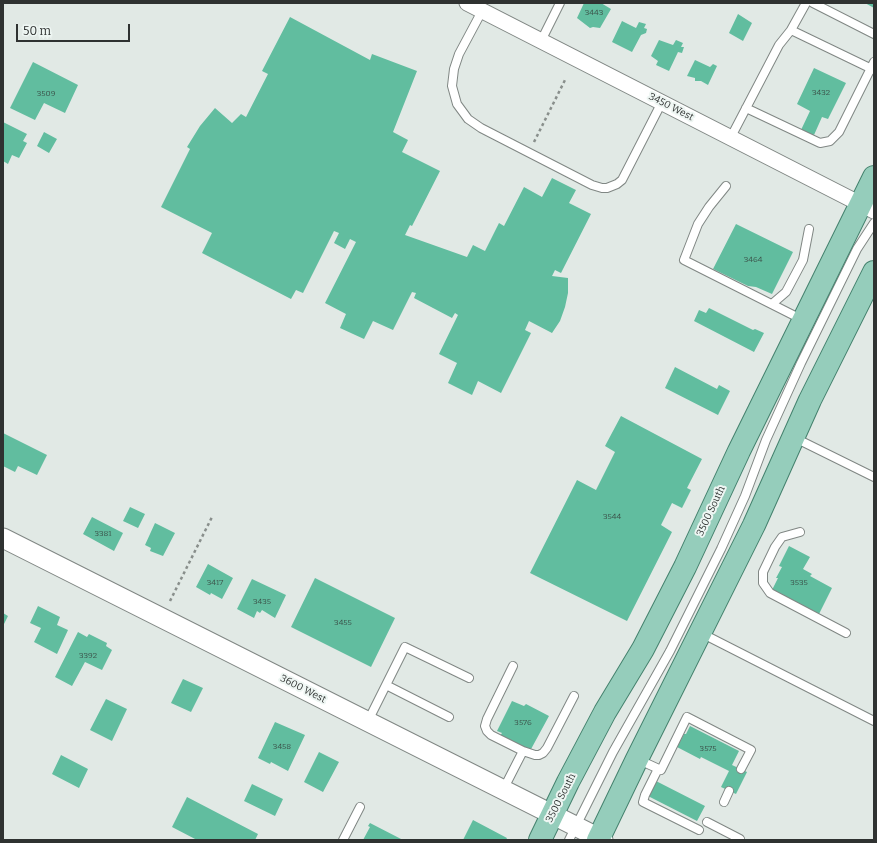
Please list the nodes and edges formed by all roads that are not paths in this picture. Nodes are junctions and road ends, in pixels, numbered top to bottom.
1 (467, 3) edge
2 (560, 3) edge
3 (806, 3) edge
4 (813, 3) edge
5 (824, 5) edge
6 (482, 11) junction
7 (791, 30) junction
8 (874, 34) edge
9 (542, 41) junction
10 (873, 67) edge
11 (662, 102) junction
12 (746, 108) junction
13 (731, 137) junction
14 (874, 177) edge
15 (726, 186) dead end
16 (867, 207) edge
17 (874, 222) edge
18 (809, 229) dead end
19 (874, 272) edge
20 (772, 304) junction
21 (804, 320) junction
22 (793, 436) junction
23 (874, 477) edge
24 (800, 532) dead end
25 (3, 538) edge
26 (700, 633) junction
27 (846, 634) dead end
28 (513, 666) dead end
29 (469, 678) dead end
30 (386, 685) junction
31 (574, 696) dead end
32 (449, 717) dead end
33 (368, 721) junction
34 (874, 721) edge
35 (523, 751) junction
36 (637, 758) junction
37 (741, 769) dead end
38 (660, 770) junction
39 (503, 790) junction
40 (729, 791) dead end
41 (724, 802) dead end
42 (360, 806) dead end
43 (552, 814) junction
44 (707, 822) dead end
45 (699, 830) dead end
46 (573, 833) edge
47 (600, 839) edge
48 (740, 839) edge
49 (343, 840) edge
50 (540, 840) edge

1 - 6 street, 3450 West
2 - 9 lane
3 - 7 lane
4 - 5 lane
5 - 8 lane
6 - 9 street, 3450 West
6 - 11 lane
7 - 10 lane
7 - 12 lane
9 - 11 street, 3450 West
10 - 12 lane
11 - 13 street, 3450 West
12 - 13 lane
13 - 16 street, 3450 West
14 - 16 main road, 3500 South
15 - 20 lane
16 - 21 main road, 3500 South
17 - 46 lane
18 - 20 lane
19 - 22 main road
20 - 21 lane
21 - 43 main road, 3500 South
22 - 23 lane
22 - 26 main road
24 - 27 lane
25 - 33 street, 3600 West
26 - 34 lane
26 - 36 main road
28 - 35 lane
29 - 30 lane
30 - 32 lane
30 - 33 lane
31 - 35 lane
33 - 39 street, 3600 West
35 - 39 lane
36 - 38 lane
36 - 47 main road
37 - 38 lane
38 - 45 lane
39 - 43 street, 3600 West
40 - 41 lane
42 - 49 lane
43 - 46 street, 3600 West
43 - 50 main road, 3500 South
44 - 48 lane
46 - 47 street, 3600 West

